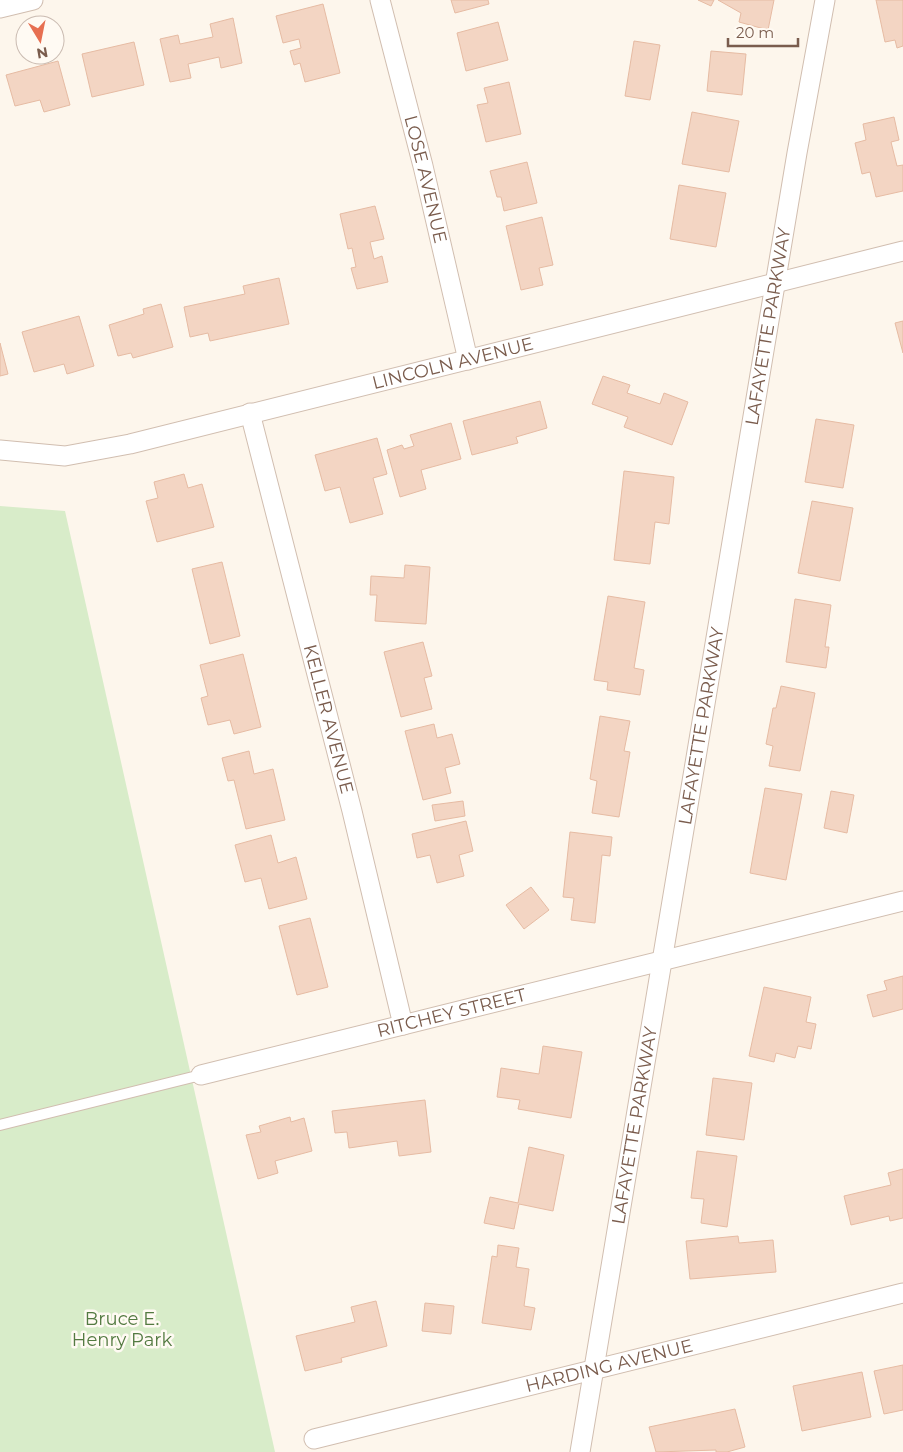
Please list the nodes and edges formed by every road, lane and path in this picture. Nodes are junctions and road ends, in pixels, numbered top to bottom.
1 (33, 0) edge
2 (380, 0) edge
3 (825, 0) edge
4 (0, 8) edge
5 (903, 252) edge
6 (775, 285) junction
7 (468, 360) junction
8 (250, 413) junction
9 (0, 450) edge
10 (903, 901) edge
11 (663, 961) junction
12 (403, 1025) junction
13 (201, 1075) joint
14 (0, 1126) edge
15 (903, 1293) edge
16 (594, 1371) junction
17 (314, 1439) dead end
18 (580, 1452) edge

1 - 4 street
2 - 7 street, LOSE AVENUE
3 - 6 street, LAFAYETTE PARKWAY
5 - 6 street, LINCOLN AVENUE
6 - 7 street, LINCOLN AVENUE
6 - 11 street, LAFAYETTE PARKWAY
7 - 8 street, LINCOLN AVENUE
8 - 9 street, LINCOLN AVENUE
8 - 12 street, KELLER AVENUE
10 - 11 street, RITCHEY STREET
11 - 12 street, RITCHEY STREET
11 - 16 street, LAFAYETTE PARKWAY
12 - 13 street, RITCHEY STREET
13 - 14 lane, RITCHEY STREET
15 - 16 street, HARDING AVENUE
16 - 17 street, HARDING AVENUE
16 - 18 street, LAFAYETTE PARKWAY

